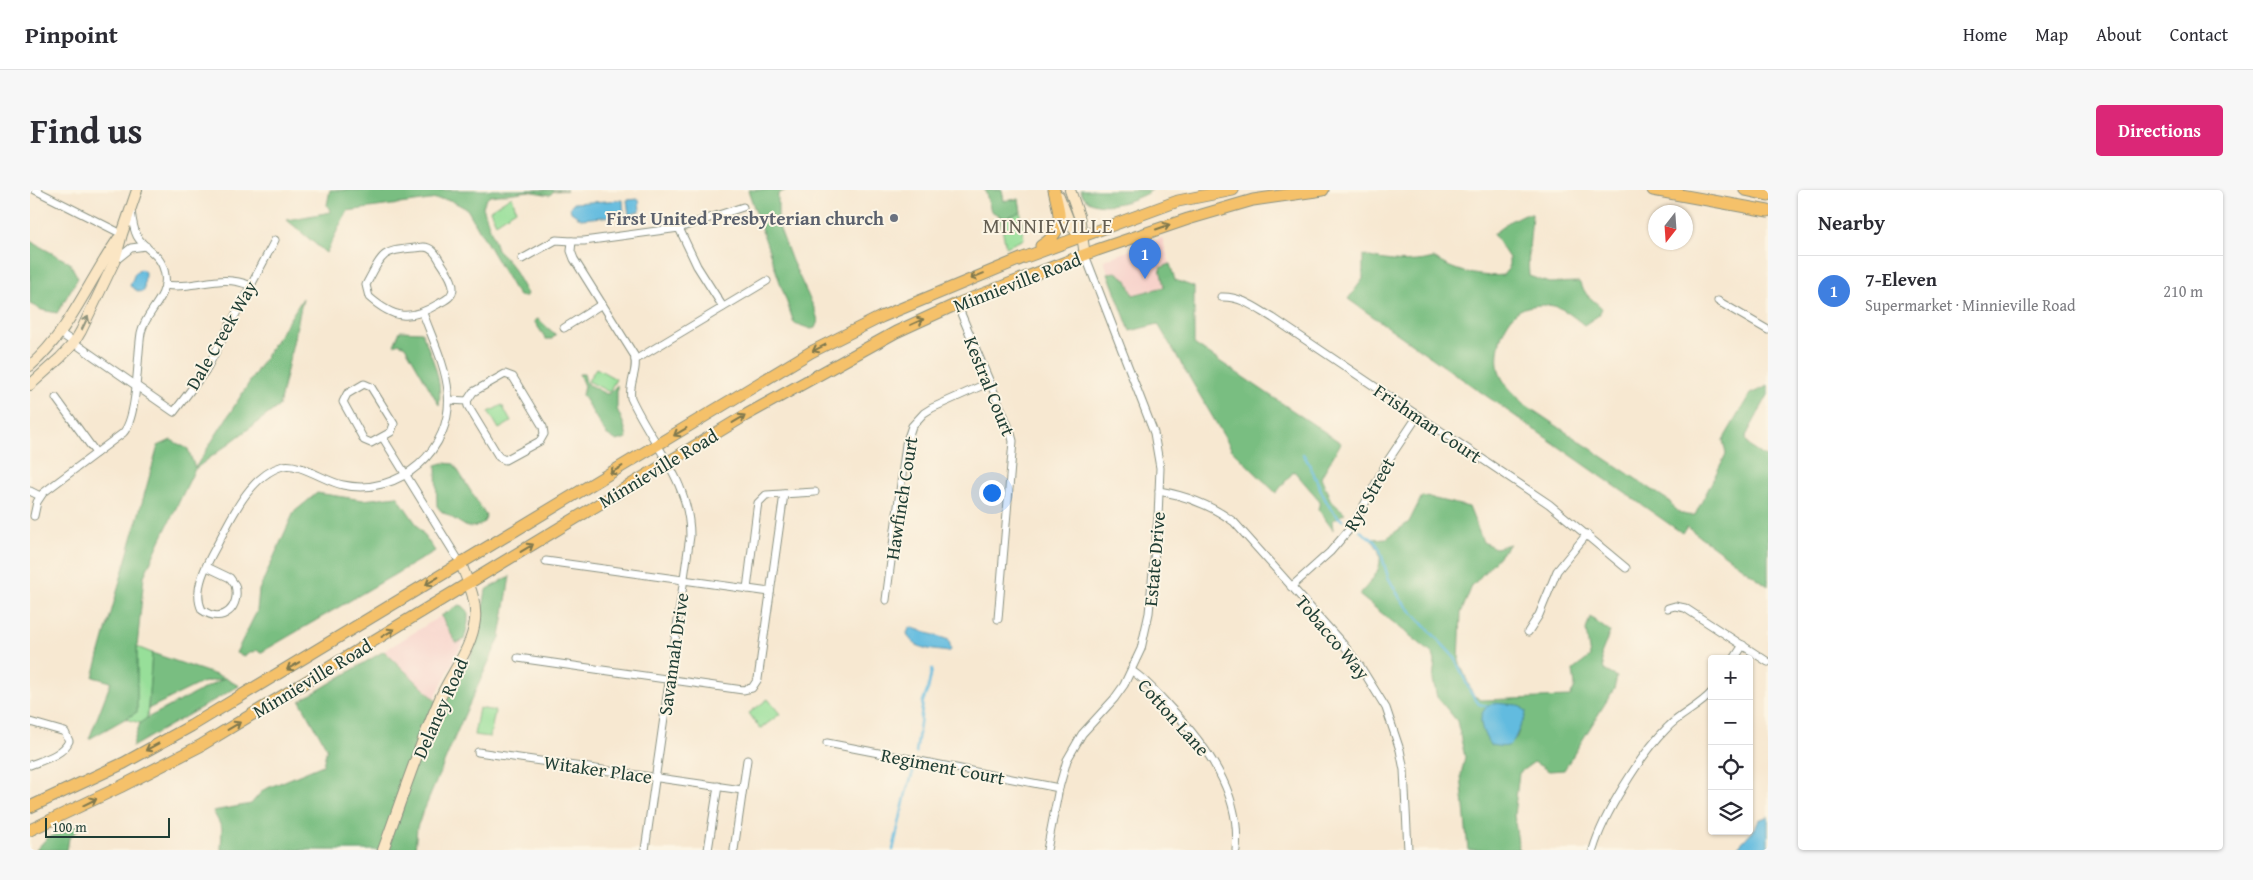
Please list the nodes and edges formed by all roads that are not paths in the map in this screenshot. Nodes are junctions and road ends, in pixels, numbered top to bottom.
1 (35, 190) edge
2 (137, 190) edge
3 (1055, 190) edge
4 (1070, 190) edge
5 (1233, 190) edge
6 (1323, 190) edge
7 (1653, 190) edge
8 (1745, 190) edge
9 (1671, 191) edge
10 (1768, 195) edge
11 (743, 207) dead end
12 (131, 209) junction
13 (1768, 211) edge
14 (679, 228) junction
15 (122, 234) junction
16 (1080, 236) junction
17 (275, 240) dead end
18 (572, 241) junction
19 (146, 246) junction
20 (1085, 256) junction
21 (1023, 258) junction
22 (522, 259) dead end
23 (115, 260) junction
24 (767, 281) dead end
25 (166, 285) junction
26 (251, 286) junction
27 (1221, 297) dead end
28 (1718, 301) dead end
29 (602, 304) junction
30 (957, 304) junction
31 (723, 307) junction
32 (423, 313) junction
33 (564, 328) dead end
34 (1768, 330) edge
35 (60, 333) junction
36 (74, 343) junction
37 (636, 360) junction
38 (30, 366) edge
39 (990, 382) junction
40 (30, 385) edge
41 (136, 386) junction
42 (56, 398) dead end
43 (449, 400) junction
44 (467, 401) junction
45 (1417, 416) junction
46 (383, 438) junction
47 (658, 445) junction
48 (96, 453) junction
49 (668, 463) junction
50 (406, 475) junction
51 (30, 491) edge
52 (1159, 491) junction
53 (815, 492) dead end
54 (784, 494) junction
55 (40, 496) junction
56 (34, 516) dead end
57 (1587, 534) junction
58 (546, 561) dead end
59 (461, 564) junction
60 (206, 567) junction
61 (1626, 568) dead end
62 (684, 581) junction
63 (469, 583) junction
64 (1291, 587) junction
65 (747, 589) junction
66 (770, 592) junction
67 (886, 600) dead end
68 (1668, 608) dead end
69 (998, 619) dead end
70 (1528, 632) dead end
71 (1743, 645) junction
72 (1737, 655) edge
73 (518, 658) dead end
74 (1768, 662) edge
75 (1132, 671) junction
76 (670, 679) junction
77 (1708, 696) edge
78 (30, 722) edge
79 (827, 743) dead end
80 (478, 752) dead end
81 (746, 760) dead end
82 (30, 765) edge
83 (655, 778) junction
84 (718, 786) junction
85 (1059, 788) junction
86 (742, 790) junction
87 (30, 806) edge
88 (30, 830) edge
89 (383, 850) edge
90 (645, 850) edge
91 (708, 850) edge
92 (734, 850) edge
93 (1047, 850) edge
94 (1236, 850) edge
95 (1408, 850) edge
96 (1593, 850) edge

1 - 15 street
2 - 12 street
3 - 16 street
3 - 21 main road
4 - 16 street
5 - 16 main road, Minnieville Road
20 -> 6 main road, Minnieville Road
7 - 9 main road
8 - 10 main road
9 - 13 main road
11 - 14 street
12 - 15 street
12 - 19 street
14 - 18 street
14 - 31 street
15 - 23 street
15 - 35 street
16 - 20 street
16 - 21 main road, Minnieville Road
17 - 26 street, Dale Creek Way
18 - 22 street
18 - 29 street
19 - 23 street
19 - 25 street
20 - 30 main road, Minnieville Road
20 - 52 street, Estate Drive
21 -> 47 main road, Minnieville Road
36 -> 23 street
24 - 31 street
25 - 26 street
25 - 41 street
26 - 41 street, Dale Creek Way
27 - 45 street, Frishman Court
28 - 34 street
29 - 33 street
29 - 37 street
30 - 39 street, Kestral Court
49 -> 30 main road, Minnieville Road
31 - 37 street
32 - 32 street
32 - 43 street
35 - 36 street, Dale Creek Way
35 - 38 street
36 - 40 street
36 - 41 street, Dale Creek Way
37 - 47 street, Savannah Drive
39 - 67 street, Hawfinch Court
39 - 69 street, Kestral Court
41 - 48 street
42 - 48 street
43 - 44 street
43 - 50 street
44 - 44 street
45 - 57 street, Frishman Court
45 - 64 street, Rye Street
46 - 46 street
46 - 50 street
47 - 49 street, Savannah Drive
47 -> 59 main road, Minnieville Road
48 - 55 street
49 - 62 street, Savannah Drive
63 -> 49 main road, Minnieville Road
50 - 59 street
50 - 60 street
51 - 55 street
52 - 64 street, Tobacco Way
52 - 75 street, Estate Drive
53 - 54 street
54 - 65 street
54 - 66 street
55 - 56 street
57 - 61 street, Frishman Court
57 - 70 street
58 - 62 street
59 - 63 street, Delaney Road
59 -> 87 main road, Minnieville Road
60 - 60 street
62 - 65 street
62 - 76 street, Savannah Drive
88 -> 63 main road, Minnieville Road
63 - 89 street, Delaney Road
64 - 95 street, Tobacco Way
65 - 66 street
66 - 76 street
68 - 71 street
71 - 72 street
71 - 74 street
73 - 76 street
75 - 85 street, Estate Drive
75 - 94 street, Cotton Lane
76 - 83 street, Savannah Drive
77 - 96 street
78 - 82 street
79 - 85 street, Regiment Court
80 - 83 street, Witaker Place
81 - 86 street
83 - 84 street, Witaker Place
83 - 90 street, Savannah Drive
84 - 86 street, Witaker Place
84 - 91 street
85 - 93 street, Estate Drive
86 - 92 street

